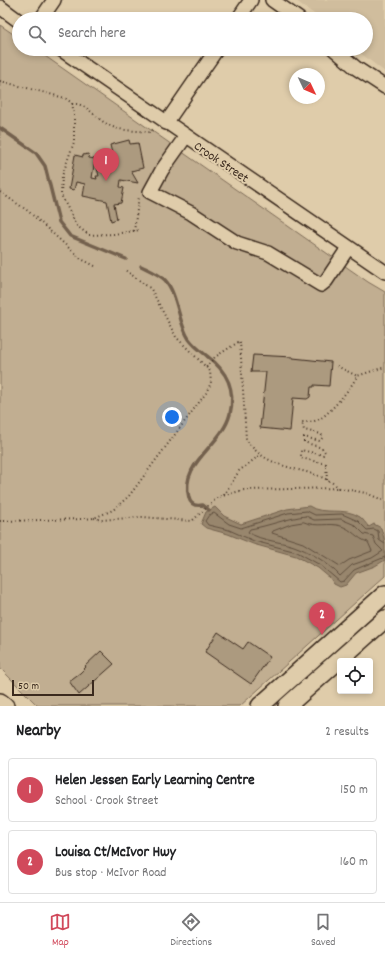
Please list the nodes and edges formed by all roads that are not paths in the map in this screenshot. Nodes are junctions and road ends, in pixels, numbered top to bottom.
1 (54, 0) edge
2 (251, 0) edge
3 (272, 0) edge
4 (0, 8) edge
5 (46, 12) edge
6 (243, 12) edge
7 (289, 12) edge
8 (12, 16) edge
9 (70, 56) edge
10 (212, 56) edge
11 (342, 56) edge
12 (385, 87) edge
13 (164, 121) junction
14 (186, 136) junction
15 (348, 248) junction
16 (385, 272) edge
17 (385, 594) edge
18 (385, 619) edge
19 (0, 702) edge
20 (4, 706) edge
21 (260, 706) edge
22 (287, 706) edge

1 - 5 street
2 - 6 street
3 - 7 street
4 - 8 street
9 - 13 street, Crook Street
10 - 13 street
11 - 12 street
13 - 14 street, Crook Street
14 - 15 street, Crook Street
14 - 15 street
15 - 16 street, Crook Street
17 - 21 main road
18 - 22 main road
19 - 20 main road

